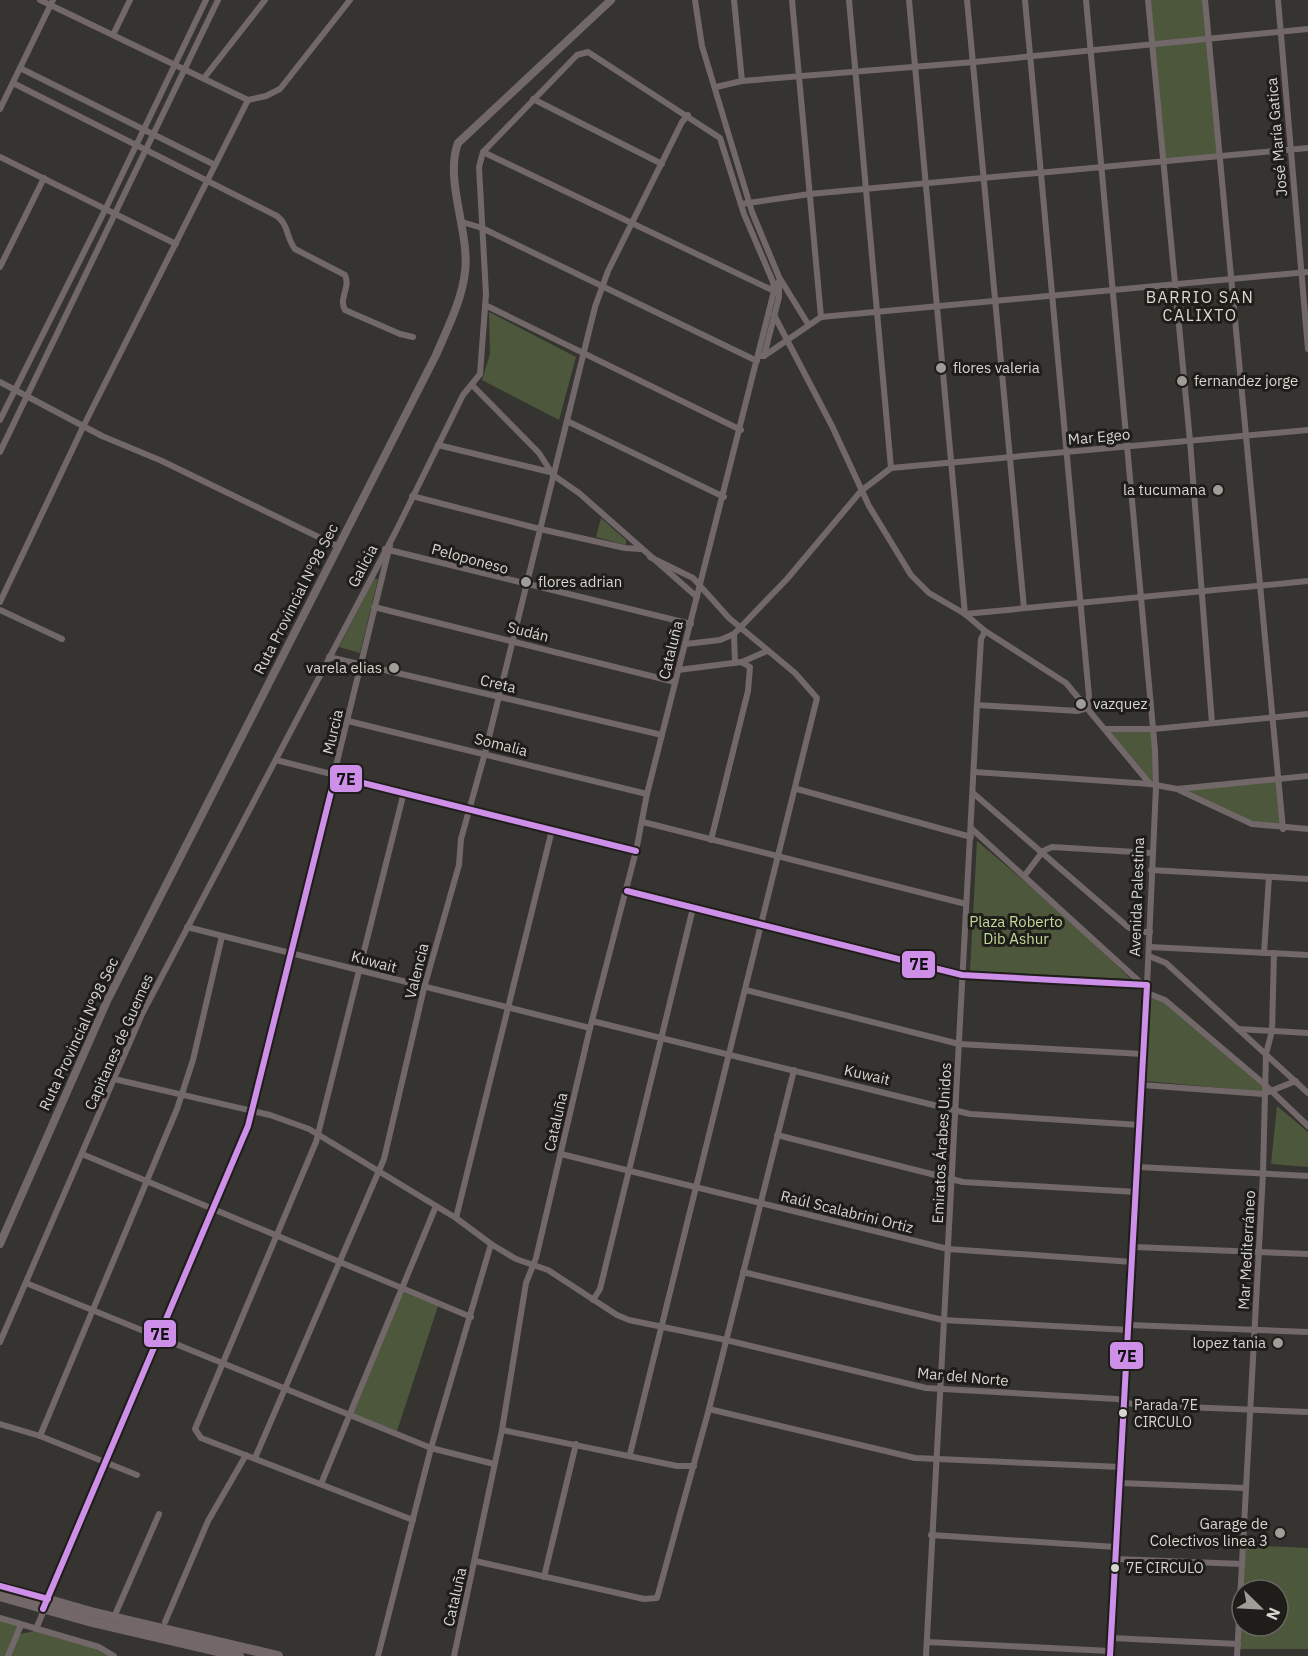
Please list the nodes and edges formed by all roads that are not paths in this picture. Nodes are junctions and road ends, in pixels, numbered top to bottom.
1 (40, 0) edge
2 (130, 0) edge
3 (206, 0) edge
4 (218, 0) edge
5 (266, 0) edge
6 (350, 0) edge
7 (611, 0) edge
8 (695, 0) edge
9 (734, 0) edge
10 (792, 0) edge
11 (849, 0) edge
12 (909, 0) edge
13 (967, 0) edge
14 (1025, 0) edge
15 (1086, 0) edge
16 (1148, 0) edge
17 (1205, 0) edge
18 (1278, 0) edge
19 (52, 3) edge
20 (1308, 29) edge
21 (1281, 32) junction
22 (113, 35) junction
23 (1209, 39) junction
24 (1152, 45) junction
25 (1091, 51) junction
26 (1029, 56) junction
27 (974, 62) junction
28 (174, 65) junction
29 (915, 67) junction
30 (20, 68) junction
31 (183, 69) junction
32 (855, 71) junction
33 (799, 76) junction
34 (204, 78) junction
35 (742, 81) junction
36 (13, 82) junction
37 (716, 87) junction
38 (533, 99) junction
39 (249, 100) junction
40 (0, 109) edge
41 (688, 116) junction
42 (144, 129) junction
43 (154, 133) junction
44 (730, 135) junction
45 (720, 138) junction
46 (138, 144) junction
47 (1308, 148) edge
48 (1289, 150) junction
49 (146, 151) junction
50 (483, 152) junction
51 (0, 157) edge
52 (1221, 157) junction
53 (1163, 162) junction
54 (662, 164) junction
55 (215, 165) junction
56 (1102, 167) junction
57 (1041, 173) junction
58 (44, 178) junction
59 (984, 178) junction
60 (207, 183) junction
61 (926, 183) junction
62 (867, 188) junction
63 (810, 194) junction
64 (745, 203) junction
65 (106, 208) junction
66 (115, 213) junction
67 (462, 222) junction
68 (632, 223) junction
69 (482, 228) junction
70 (176, 244) junction
71 (0, 267) edge
72 (1304, 272) edge
73 (779, 277) junction
74 (1231, 280) junction
75 (1175, 285) junction
76 (602, 286) junction
77 (774, 291) junction
78 (1113, 291) junction
79 (1052, 296) junction
80 (994, 301) junction
81 (485, 305) junction
82 (936, 307) junction
83 (878, 311) junction
84 (774, 315) junction
85 (821, 317) junction
86 (808, 324) junction
87 (413, 337) dead end
88 (787, 341) junction
89 (1308, 349) edge
90 (584, 354) junction
91 (760, 358) junction
92 (0, 382) edge
93 (473, 386) junction
94 (15, 390) junction
95 (28, 396) junction
96 (0, 420) edge
97 (567, 421) junction
98 (84, 425) junction
99 (741, 430) junction
100 (1308, 430) edge
101 (1246, 436) junction
102 (1190, 441) junction
103 (438, 445) junction
104 (1127, 447) junction
105 (0, 452) edge
106 (1066, 452) junction
107 (1009, 458) junction
108 (951, 462) junction
109 (891, 468) junction
110 (551, 473) junction
111 (861, 491) junction
112 (412, 496) junction
113 (724, 497) junction
114 (540, 529) junction
115 (337, 546) junction
116 (386, 549) junction
117 (640, 549) junction
118 (650, 557) junction
119 (1308, 581) edge
120 (1260, 585) junction
121 (526, 586) junction
122 (701, 586) junction
123 (1202, 590) junction
124 (1141, 596) junction
125 (697, 597) junction
126 (0, 602) edge
127 (1079, 603) junction
128 (374, 607) junction
129 (1024, 608) junction
130 (0, 610) edge
131 (965, 614) junction
132 (691, 624) junction
133 (739, 627) junction
134 (985, 631) junction
135 (734, 634) junction
136 (62, 639) dead end
137 (513, 641) junction
138 (686, 644) junction
139 (767, 651) junction
140 (329, 657) junction
141 (738, 662) junction
142 (361, 664) junction
143 (678, 670) junction
144 (675, 682) junction
145 (498, 696) junction
146 (977, 705) junction
147 (1088, 708) junction
148 (1308, 714) edge
149 (1272, 719) junction
150 (348, 721) junction
151 (1212, 723) junction
152 (1106, 729) junction
153 (1154, 729) junction
154 (662, 735) junction
155 (485, 753) junction
156 (276, 760) junction
157 (975, 772) junction
158 (335, 776) junction
159 (1308, 776) edge
160 (1277, 779) junction
161 (1153, 785) junction
162 (797, 789) junction
163 (1177, 789) junction
164 (404, 792) junction
165 (974, 793) junction
166 (647, 794) junction
167 (470, 809) junction
168 (643, 822) junction
169 (972, 829) junction
170 (1283, 829) junction
171 (1308, 829) edge
172 (552, 830) junction
173 (971, 837) junction
174 (711, 840) junction
175 (636, 851) junction
176 (1043, 851) junction
177 (1152, 853) junction
178 (780, 857) junction
179 (1151, 870) junction
180 (1025, 875) junction
181 (1269, 877) junction
182 (1308, 879) edge
183 (627, 891) junction
184 (966, 904) junction
185 (693, 908) junction
186 (763, 925) junction
187 (187, 927) junction
188 (1150, 933) junction
189 (222, 936) junction
190 (1150, 947) junction
191 (1264, 953) junction
192 (1274, 953) junction
193 (291, 954) junction
194 (1308, 955) edge
195 (1149, 957) junction
196 (358, 970) junction
197 (962, 975) junction
198 (1145, 987) junction
199 (424, 988) junction
200 (746, 990) junction
201 (508, 1008) junction
202 (591, 1024) junction
203 (1238, 1029) junction
204 (1272, 1031) junction
205 (1308, 1033) edge
206 (663, 1038) junction
207 (959, 1044) junction
208 (1143, 1053) junction
209 (731, 1054) junction
210 (1266, 1054) junction
211 (794, 1070) junction
212 (114, 1079) junction
213 (1296, 1081) junction
214 (1142, 1084) junction
215 (1266, 1086) junction
216 (1270, 1092) junction
217 (1308, 1093) edge
218 (181, 1096) junction
219 (957, 1110) junction
220 (252, 1111) junction
221 (1140, 1125) junction
222 (1308, 1126) edge
223 (318, 1133) junction
224 (777, 1135) junction
225 (82, 1154) junction
226 (561, 1154) junction
227 (1138, 1167) junction
228 (379, 1171) junction
229 (628, 1171) junction
230 (1263, 1173) junction
231 (1308, 1176) edge
232 (952, 1179) junction
233 (148, 1182) junction
234 (697, 1187) junction
235 (1137, 1192) junction
236 (759, 1202) junction
237 (436, 1206) junction
238 (212, 1210) junction
239 (456, 1218) junction
240 (277, 1237) junction
241 (0, 1244) edge
242 (491, 1244) junction
243 (1134, 1247) junction
244 (948, 1249) junction
245 (1258, 1252) junction
246 (1308, 1254) edge
247 (1133, 1262) junction
248 (340, 1263) junction
249 (534, 1264) junction
250 (743, 1272) junction
251 (26, 1283) junction
252 (402, 1289) junction
253 (593, 1300) junction
254 (93, 1309) junction
255 (471, 1317) junction
256 (943, 1320) junction
257 (664, 1327) junction
258 (1129, 1327) junction
259 (1254, 1329) junction
260 (1308, 1332) edge
261 (159, 1337) junction
262 (726, 1340) junction
263 (0, 1342) edge
264 (224, 1363) junction
265 (285, 1388) junction
266 (940, 1390) junction
267 (1125, 1402) junction
268 (709, 1409) junction
269 (1249, 1409) junction
270 (1308, 1412) edge
271 (350, 1415) junction
272 (0, 1424) edge
273 (502, 1430) junction
274 (40, 1436) junction
275 (576, 1444) junction
276 (431, 1448) junction
277 (246, 1455) junction
278 (630, 1455) junction
279 (255, 1458) junction
280 (937, 1458) junction
281 (106, 1461) junction
282 (494, 1464) junction
283 (694, 1466) junction
284 (1121, 1467) junction
285 (137, 1475) dead end
286 (1120, 1483) junction
287 (321, 1484) junction
288 (1245, 1488) junction
289 (159, 1514) dead end
290 (413, 1520) junction
291 (931, 1535) junction
292 (1116, 1547) junction
293 (1116, 1559) junction
294 (475, 1561) junction
295 (1242, 1564) junction
296 (544, 1577) junction
297 (0, 1586) edge
298 (0, 1596) edge
299 (46, 1604) junction
300 (114, 1617) junction
301 (0, 1618) edge
302 (165, 1622) dead end
303 (21, 1625) junction
304 (36, 1629) junction
305 (1111, 1638) junction
306 (927, 1642) junction
307 (1238, 1644) junction
308 (1110, 1654) edge
309 (8, 1656) edge
310 (114, 1656) edge
311 (239, 1656) edge
312 (278, 1656) edge
313 (378, 1656) edge
314 (454, 1656) edge
315 (926, 1656) edge
316 (1237, 1656) edge

1 - 19 street
2 - 22 street
3 - 28 street
4 - 31 street
5 - 34 street
6 - 39 street
7 - 67 street, Ruta Provincial Nº98 Sec
8 - 37 street
9 - 35 street
10 - 33 street
11 - 32 street
12 - 29 street
13 - 27 street
14 - 26 street
15 - 25 street, Avenida Palestina
16 - 24 street
17 - 23 street
18 - 21 street, José María Gatica
19 - 22 street
19 - 30 street
20 - 21 street
21 - 23 street
21 - 48 street, José María Gatica
22 - 28 street
23 - 24 street
23 - 52 street
24 - 25 street
24 - 53 street
25 - 26 street
25 - 56 street, Avenida Palestina
26 - 27 street
26 - 57 street
27 - 29 street
27 - 59 street
28 - 31 street
28 - 42 street
29 - 32 street
29 - 61 street
30 - 36 street
30 - 42 street
31 - 34 street
31 - 43 street
32 - 33 street
32 - 62 street
33 - 35 street
33 - 63 street
34 - 39 street
35 - 37 street
36 - 40 street
36 - 46 street
37 - 44 street
38 - 41 street
38 - 50 street
38 - 54 street
39 - 55 street
41 - 45 street
41 - 54 street, Valencia
42 - 43 street
42 - 46 street
43 - 49 street
43 - 55 street
44 - 45 street
44 - 64 street
45 - 64 street
46 - 49 street
46 - 65 street
47 - 48 street
48 - 52 street
48 - 72 street, José María Gatica
49 - 60 street
49 - 66 street
50 - 68 street
50 - 69 street, Galicia
51 - 58 street
52 - 53 street
52 - 74 street
53 - 56 street
53 - 75 street
54 - 68 street, Valencia
55 - 60 street
56 - 57 street
56 - 78 street, Avenida Palestina
57 - 59 street
57 - 79 street
58 - 65 street
58 - 71 street
59 - 61 street
59 - 80 street
60 - 70 street
60 - 87 street
61 - 62 street
61 - 82 street
62 - 63 street
62 - 83 street
63 - 64 street
63 - 85 street
64 - 73 street
64 - 77 street
65 - 66 street
65 - 94 street
66 - 70 street
66 - 95 street
67 - 69 street
67 - 115 street, Ruta Provincial Nº98 Sec
68 - 76 street, Valencia
68 - 77 street
69 - 76 street
69 - 81 street, Galicia
70 - 98 street
72 - 74 street
72 - 89 street, José María Gatica
73 - 84 street
73 - 86 street
74 - 75 street
74 - 101 street
75 - 78 street
75 - 102 street
76 - 90 street, Valencia
76 - 91 street
77 - 91 street
78 - 79 street
78 - 104 street, Avenida Palestina
79 - 80 street
79 - 106 street
80 - 82 street
80 - 107 street
81 - 90 street
81 - 93 street, Galicia
82 - 83 street
82 - 108 street
83 - 85 street
83 - 109 street
84 - 88 street
84 - 91 street
85 - 86 street
86 - 88 street
88 - 91 street
88 - 111 street
90 - 97 street, Valencia
90 - 99 street
91 - 99 street, Cataluña
92 - 94 street
93 - 103 street, Galicia
93 - 110 street
94 - 95 street
94 - 96 street
95 - 98 street
95 - 105 street
97 - 110 street, Valencia
97 - 113 street
98 - 115 street
98 - 126 street
99 - 113 street, Cataluña
100 - 101 street, Mar Egeo
101 - 102 street, Mar Egeo
101 - 120 street
102 - 104 street, Mar Egeo
102 - 123 street
103 - 110 street
103 - 112 street, Galicia
104 - 106 street, Mar Egeo
104 - 124 street, Avenida Palestina
106 - 107 street, Mar Egeo
106 - 127 street
107 - 108 street, Mar Egeo
107 - 129 street
108 - 109 street, Mar Egeo
108 - 131 street
109 - 111 street
110 - 114 street, Valencia
110 - 117 street
111 - 131 street
111 - 133 street
112 - 114 street
112 - 116 street, Galicia
113 - 122 street, Cataluña
114 - 117 street
114 - 121 street, Valencia
115 - 241 street, Ruta Provincial Nº98 Sec
116 - 121 street, Peloponeso
116 - 128 street, Murcia
116 - 140 street, Galicia
117 - 118 street
118 - 122 street
118 - 125 street
119 - 120 street
120 - 123 street
120 - 149 street
121 - 132 street, Peloponeso
121 - 137 street, Valencia
122 - 125 street, Cataluña
122 - 133 street
123 - 124 street
123 - 151 street
124 - 127 street
124 - 153 street, Avenida Palestina
125 - 132 street, Cataluña
127 - 129 street
127 - 147 street
128 - 137 street, Sudán
128 - 142 street, Murcia
129 - 131 street
130 - 136 street
131 - 134 street
132 - 138 street, Cataluña
133 - 135 street
133 - 139 street
134 - 146 street, Emiratos Árabes Unidos
134 - 147 street
135 - 138 street
135 - 141 street
137 - 144 street, Sudán
137 - 145 street, Valencia
138 - 143 street, Cataluña
139 - 141 street
139 - 162 street
140 - 142 street, Creta
140 - 156 street, Galicia
141 - 143 street
141 - 174 street
142 - 145 street, Creta
142 - 150 street, Murcia
143 - 144 street, Cataluña
144 - 154 street, Cataluña
145 - 154 street, Creta
145 - 155 street, Valencia
146 - 147 street
146 - 157 street, Emiratos Árabes Unidos
147 - 152 street
148 - 149 street
149 - 151 street
149 - 160 street
150 - 155 street, Somalia
150 - 158 street, Murcia
151 - 153 street
152 - 153 street
152 - 161 street
153 - 161 street, Avenida Palestina
154 - 166 street, Cataluña
155 - 166 street, Somalia
155 - 167 street, Valencia
156 - 158 street
156 - 187 street, Capitanes de Guemes
157 - 161 street
157 - 165 street, Emiratos Árabes Unidos
158 - 164 street
158 - 193 street, Murcia
159 - 160 street
160 - 163 street
160 - 170 street
161 - 163 street
161 - 177 street, Avenida Palestina
162 - 173 street
162 - 178 street
163 - 170 street
164 - 167 street
164 - 196 street
165 - 169 street, Emiratos Árabes Unidos
165 - 176 street
166 - 168 street, Cataluña
167 - 172 street
167 - 199 street, Valencia
168 - 174 street
168 - 175 street, Cataluña
169 - 173 street, Emiratos Árabes Unidos
169 - 180 street
170 - 171 street
172 - 175 street
172 - 201 street
173 - 184 street, Emiratos Árabes Unidos
174 - 178 street
175 - 183 street, Cataluña
176 - 177 street
176 - 180 street
176 - 188 street
177 - 179 street, Avenida Palestina
178 - 184 street
178 - 186 street
179 - 181 street
179 - 188 street, Avenida Palestina
180 - 198 street
181 - 182 street
181 - 191 street
183 - 185 street
183 - 202 street, Cataluña
184 - 197 street, Emiratos Árabes Unidos
185 - 186 street
185 - 206 street
186 - 197 street
186 - 200 street
187 - 189 street, Kuwait
187 - 212 street, Capitanes de Guemes
188 - 190 street, Avenida Palestina
189 - 193 street, Kuwait
189 - 218 street
190 - 191 street
190 - 195 street, Avenida Palestina
191 - 192 street
192 - 194 street
192 - 204 street
193 - 196 street, Kuwait
193 - 220 street, Murcia
195 - 198 street, Avenida Palestina
195 - 203 street
196 - 199 street, Kuwait
196 - 223 street
197 - 198 street
197 - 207 street, Emiratos Árabes Unidos
198 - 208 street, Avenida Palestina
198 - 215 street
199 - 201 street, Kuwait
199 - 228 street, Valencia
200 - 207 street
200 - 209 street
201 - 202 street, Kuwait
201 - 239 street
202 - 206 street, Kuwait
202 - 226 street, Cataluña
203 - 204 street
203 - 210 street
204 - 205 street
204 - 210 street
206 - 209 street, Kuwait
206 - 229 street
207 - 208 street
207 - 219 street, Emiratos Árabes Unidos
208 - 214 street, Avenida Palestina
209 - 211 street, Kuwait
209 - 234 street
210 - 213 street
210 - 215 street
211 - 219 street, Kuwait
211 - 224 street
212 - 218 street, Mar del Norte
212 - 225 street, Capitanes de Guemes
213 - 216 street
213 - 217 street
214 - 216 street
214 - 221 street, Avenida Palestina
215 - 216 street
216 - 222 street
216 - 230 street, Mar Mediterráneo
218 - 220 street, Mar del Norte
218 - 233 street
219 - 221 street, Kuwait
219 - 232 street, Emiratos Árabes Unidos
220 - 223 street, Mar del Norte
220 - 238 street, Murcia
221 - 227 street, Avenida Palestina
223 - 228 street, Mar del Norte
223 - 240 street
224 - 232 street
224 - 236 street
225 - 233 street
225 - 251 street, Capitanes de Guemes
226 - 229 street, Raúl Scalabrini Ortiz
226 - 249 street, Cataluña
227 - 230 street
227 - 235 street, Avenida Palestina
228 - 237 street, Mar del Norte
228 - 248 street, Valencia
229 - 234 street, Raúl Scalabrini Ortiz
229 - 253 street
230 - 231 street
230 - 245 street, Mar Mediterráneo
232 - 235 street
232 - 244 street, Emiratos Árabes Unidos
233 - 238 street
233 - 254 street
234 - 236 street, Raúl Scalabrini Ortiz
234 - 257 street
235 - 243 street, Avenida Palestina
236 - 244 street, Raúl Scalabrini Ortiz
236 - 250 street
237 - 239 street, Mar del Norte
237 - 252 street
238 - 240 street
238 - 261 street, Murcia
239 - 242 street, Mar del Norte
240 - 248 street
240 - 264 street
242 - 249 street, Mar del Norte
242 - 255 street
243 - 245 street
243 - 247 street, Avenida Palestina
244 - 247 street, Raúl Scalabrini Ortiz
244 - 256 street, Emiratos Árabes Unidos
245 - 246 street
245 - 259 street, Mar Mediterráneo
247 - 258 street, Avenida Palestina
248 - 252 street
248 - 265 street, Valencia
249 - 253 street, Mar del Norte
249 - 273 street, Cataluña
250 - 256 street
250 - 262 street
251 - 254 street
251 - 263 street, Capitanes de Guemes
252 - 255 street
252 - 271 street
253 - 257 street, Mar del Norte
254 - 261 street
254 - 274 street
255 - 276 street
256 - 258 street
256 - 266 street, Emiratos Árabes Unidos
257 - 262 street, Mar del Norte
257 - 278 street
258 - 259 street
258 - 267 street, Avenida Palestina
259 - 260 street
259 - 269 street, Mar Mediterráneo
261 - 264 street
261 - 281 street, Murcia
262 - 266 street, Mar del Norte
262 - 268 street
264 - 265 street
264 - 277 street
265 - 271 street
265 - 279 street, Valencia
266 - 267 street, Mar del Norte
266 - 280 street, Emiratos Árabes Unidos
267 - 269 street, Mar del Norte
267 - 284 street, Avenida Palestina
268 - 280 street
268 - 283 street
269 - 270 street, Mar del Norte
269 - 288 street, Mar Mediterráneo
271 - 276 street
271 - 287 street
272 - 274 street
273 - 275 street
273 - 282 street, Cataluña
274 - 281 street
275 - 278 street
275 - 296 street
276 - 282 street
276 - 290 street
277 - 279 street
277 - 302 street
278 - 283 street
279 - 287 street
280 - 284 street
280 - 291 street, Emiratos Árabes Unidos
281 - 285 street
281 - 299 street, Murcia
282 - 294 street, Cataluña
283 - 296 street
284 - 286 street, Avenida Palestina
286 - 288 street
286 - 292 street, Avenida Palestina
287 - 290 street
288 - 295 street, Mar Mediterráneo
289 - 300 street
290 - 313 street
291 - 292 street
291 - 306 street, Emiratos Árabes Unidos
292 - 293 street, Avenida Palestina
293 - 295 street
293 - 305 street, Avenida Palestina
294 - 296 street
294 - 314 street, Cataluña
295 - 307 street, Mar Mediterráneo
297 - 299 main road
298 - 299 main road
299 - 300 main road
299 - 304 street, Murcia
299 - 311 main road
300 - 312 main road
301 - 303 street
303 - 304 street
303 - 309 street
304 - 310 street
305 - 307 street
305 - 308 street, Avenida Palestina
306 - 308 street
306 - 315 street, Emiratos Árabes Unidos
307 - 316 street, Mar Mediterráneo

